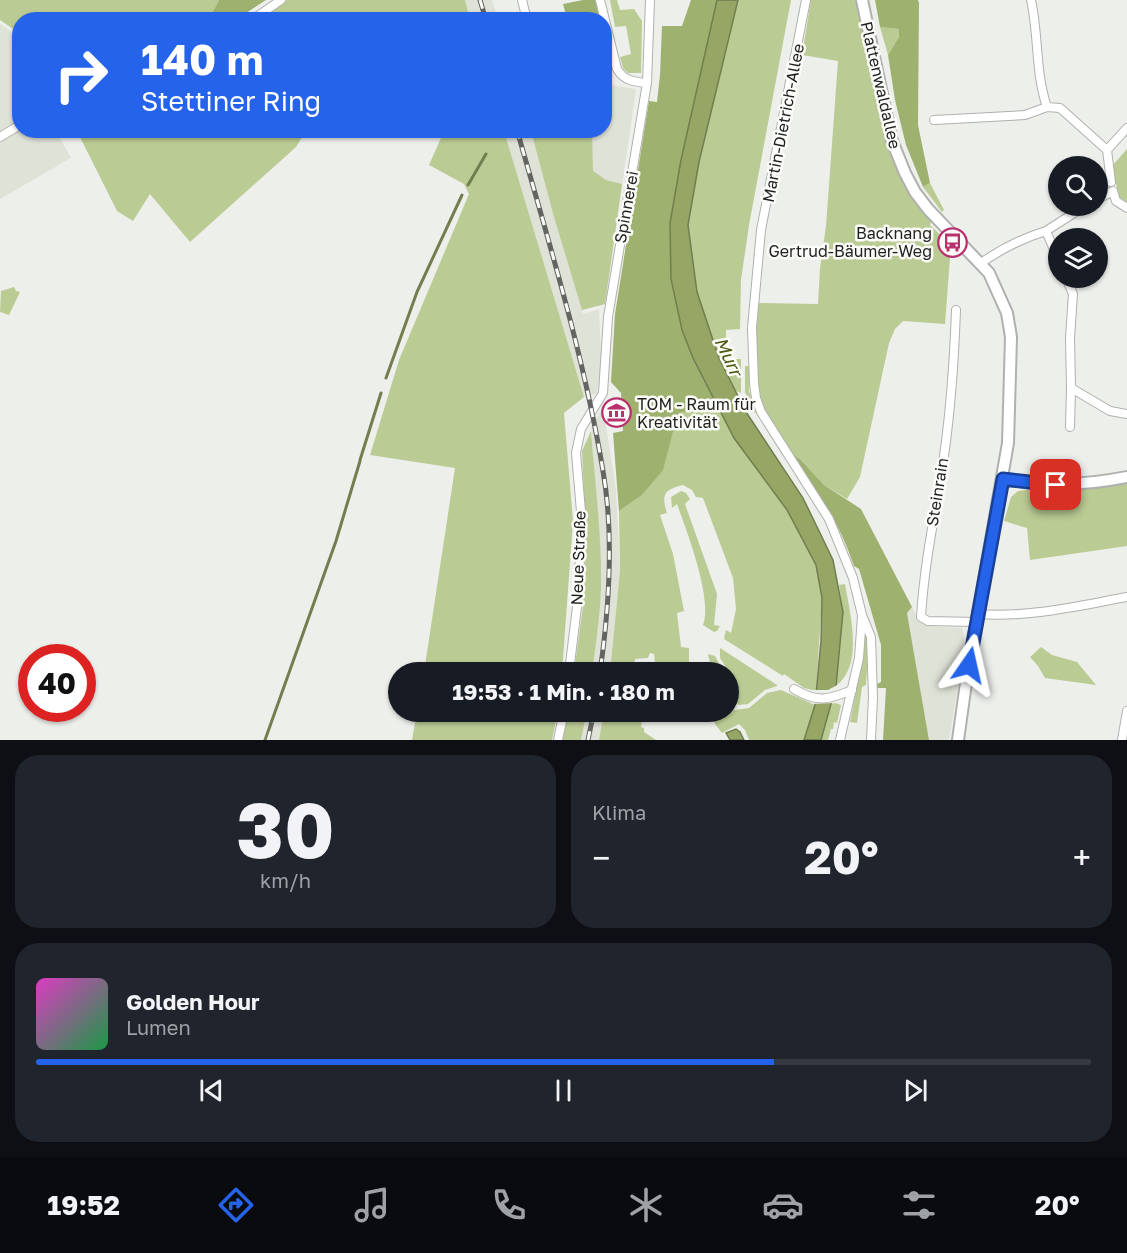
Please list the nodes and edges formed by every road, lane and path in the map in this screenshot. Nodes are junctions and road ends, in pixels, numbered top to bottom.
1 (281, 0) edge
2 (650, 0) edge
3 (806, 0) edge
4 (862, 0) edge
5 (1031, 0) edge
6 (264, 12) edge
7 (612, 49) edge
8 (647, 83) junction
9 (1047, 107) junction
10 (934, 120) dead end
11 (1127, 128) edge
12 (1107, 150) junction
13 (1111, 182) dead end
14 (1108, 194) edge
15 (1127, 208) edge
16 (1069, 216) edge
17 (1046, 231) junction
18 (1048, 236) edge
19 (981, 263) junction
20 (1070, 288) edge
21 (956, 310) dead end
22 (1071, 388) junction
23 (592, 412) joint
24 (1127, 414) edge
25 (1070, 427) dead end
26 (1127, 477) edge
27 (1003, 479) junction
28 (1127, 597) edge
29 (862, 615) junction
30 (977, 618) junction
31 (570, 662) edge
32 (794, 689) dead end
33 (852, 690) junction
34 (1127, 711) edge
35 (562, 722) edge
36 (558, 740) edge
37 (840, 740) edge
38 (871, 740) edge
39 (958, 740) edge
40 (1122, 740) edge

1 - 6 street
2 - 8 street, Spinnerei
3 - 29 street, Martin-Dietrich-Allee
4 - 19 street, Plattenwaldallee
5 - 9 street
7 - 8 street
8 - 23 street, Spinnerei
9 - 10 street
9 - 12 street
11 - 12 street
12 - 13 street
14 - 15 street
16 - 17 street
17 - 18 street
17 - 19 street
19 - 27 street, Plattenwaldallee
20 - 22 street
21 - 30 street, Steinrain
22 - 24 street
22 - 25 street
23 - 31 street, Neue Straße
26 - 27 street
27 - 30 street, Plattenwaldallee
28 - 30 street
29 - 33 street, Martin-Dietrich-Allee
29 - 38 street, Martin-Dietrich-Allee
30 - 39 street, Plattenwaldallee
32 - 33 street
33 - 37 street, Martin-Dietrich-Allee
34 - 40 street
35 - 36 street

